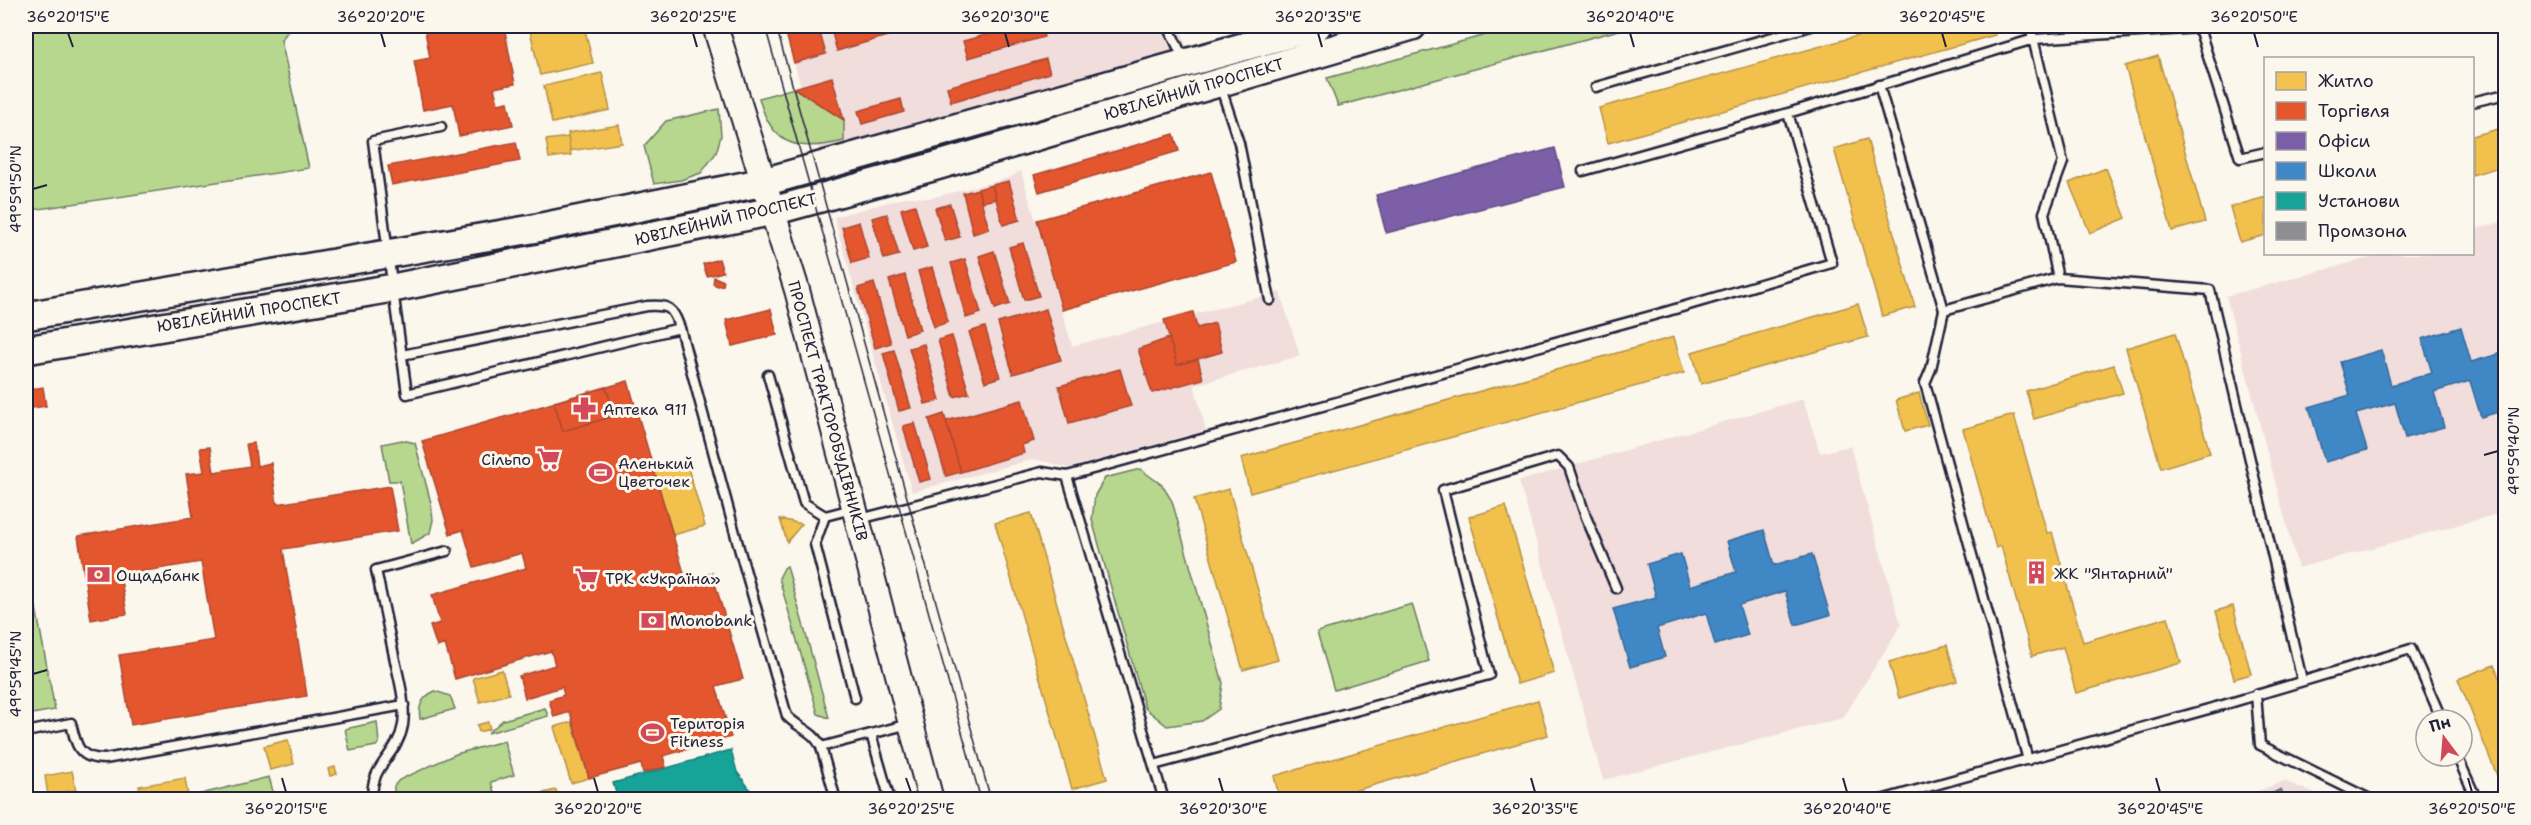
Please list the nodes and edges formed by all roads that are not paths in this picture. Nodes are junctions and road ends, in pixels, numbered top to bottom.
1 (715, 26) edge
2 (1168, 26) edge
3 (1317, 26) edge
4 (1412, 26) edge
5 (1811, 26) edge
6 (2030, 26) edge
7 (2034, 39) junction
8 (1209, 68) junction
9 (1879, 85) junction
10 (1596, 87) dead end
11 (2505, 94) edge
12 (2474, 102) edge
13 (1788, 113) junction
14 (441, 127) dead end
15 (2264, 152) edge
16 (1583, 171) dead end
17 (764, 182) junction
18 (773, 211) junction
19 (390, 254) junction
20 (2058, 278) junction
21 (393, 288) junction
22 (1269, 300) dead end
23 (1944, 310) junction
24 (26, 316) edge
25 (680, 328) junction
26 (26, 350) edge
27 (402, 355) junction
28 (768, 375) dead end
29 (1067, 476) junction
30 (854, 515) junction
31 (825, 516) junction
32 (447, 551) dead end
33 (1616, 588) dead end
34 (2302, 680) junction
35 (2256, 694) junction
36 (855, 698) dead end
37 (404, 705) junction
38 (2437, 708) edge
39 (910, 724) junction
40 (26, 732) edge
41 (872, 734) junction
42 (821, 747) junction
43 (2028, 760) junction
44 (1154, 765) junction
45 (2462, 768) edge
46 (2475, 796) dead end
47 (1898, 797) edge
48 (373, 800) edge
49 (836, 800) edge
50 (890, 800) edge
51 (931, 800) edge
52 (1164, 800) edge
53 (1881, 800) edge
54 (2372, 800) edge

1 - 17 main road, ПРОСПЕКТ ТРАКТОРОБУДІВНИКІВ
2 - 8 lane
3 - 8 main road, ЮВІЛЕЙНИЙ ПРОСПЕКТ
4 - 8 main road, ЮВІЛЕЙНИЙ ПРОСПЕКТ
5 - 10 lane
6 - 7 lane
7 - 9 lane
7 - 15 lane
7 - 20 lane
8 - 17 main road, ЮВІЛЕЙНИЙ ПРОСПЕКТ
8 - 18 main road, ЮВІЛЕЙНИЙ ПРОСПЕКТ
8 - 22 lane
9 - 13 lane
9 - 23 lane
11 - 12 lane
13 - 16 lane
13 - 29 lane
14 - 19 lane
17 - 18 main road, ПРОСПЕКТ ТРАКТОРОБУДІВНИКІВ
17 - 19 main road, ЮВІЛЕЙНИЙ ПРОСПЕКТ
18 - 21 main road, ЮВІЛЕЙНИЙ ПРОСПЕКТ
18 - 30 main road, ПРОСПЕКТ ТРАКТОРОБУДІВНИКІВ
19 - 21 lane
19 - 24 main road, ЮВІЛЕЙНИЙ ПРОСПЕКТ
20 - 23 lane
20 - 34 lane
21 - 26 main road, ЮВІЛЕЙНИЙ ПРОСПЕКТ
21 - 27 lane
23 - 43 lane
25 - 27 lane
25 - 27 lane
25 - 42 lane
28 - 31 lane
29 - 30 lane
29 - 44 lane
30 - 31 lane
30 - 39 main road, ПРОСПЕКТ ТРАКТОРОБУДІВНИКІВ
31 - 36 lane
32 - 37 lane
33 - 44 lane
34 - 35 lane
34 - 38 lane
35 - 43 lane
35 - 54 lane
37 - 40 lane
37 - 48 lane
39 - 41 lane
39 - 51 main road, ПРОСПЕКТ ТРАКТОРОБУДІВНИКІВ
41 - 42 lane
41 - 50 lane
42 - 49 lane
43 - 47 lane
44 - 52 lane
45 - 46 lane
47 - 53 lane

